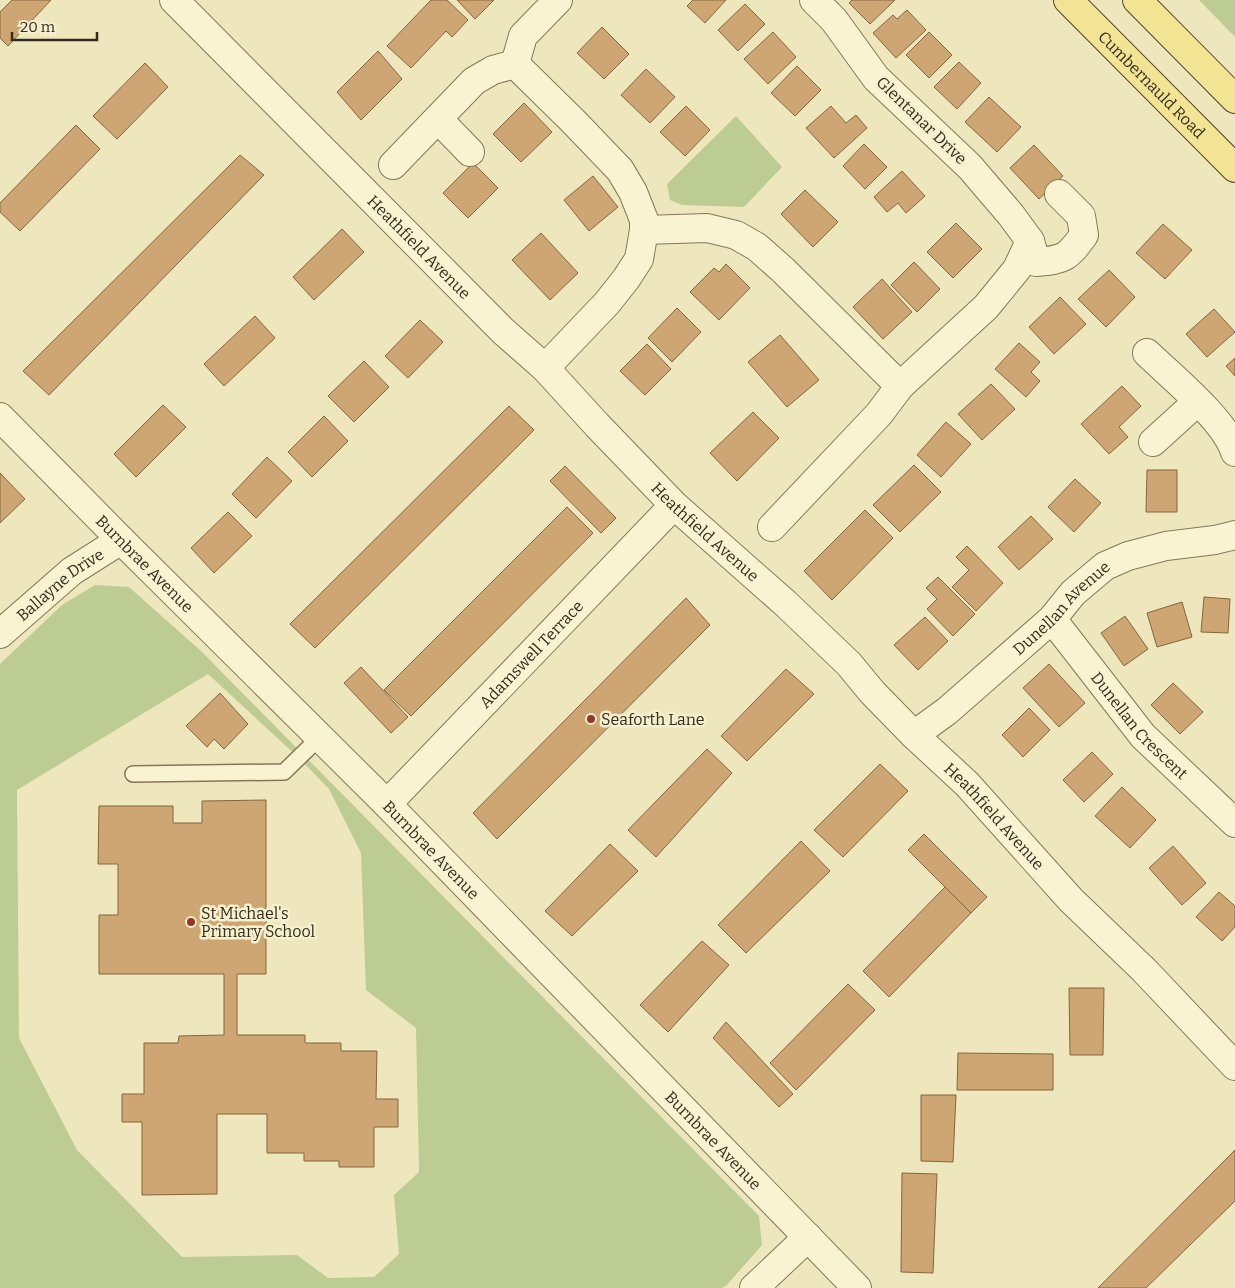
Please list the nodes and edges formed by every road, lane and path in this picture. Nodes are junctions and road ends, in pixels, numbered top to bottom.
1 (174, 0) edge
2 (558, 0) edge
3 (814, 0) edge
4 (1068, 0) edge
5 (1137, 0) edge
6 (515, 64) junction
7 (1235, 99) edge
8 (438, 119) junction
9 (470, 152) dead end
10 (393, 165) dead end
11 (1235, 168) edge
12 (1059, 194) dead end
13 (644, 230) junction
14 (1030, 240) junction
15 (1147, 353) dead end
16 (546, 368) junction
17 (900, 386) junction
18 (1198, 402) junction
19 (0, 416) edge
20 (1153, 442) dead end
21 (1235, 452) edge
22 (674, 504) junction
23 (772, 527) dead end
24 (1235, 535) edge
25 (121, 540) junction
26 (1052, 619) junction
27 (0, 634) edge
28 (914, 735) junction
29 (320, 737) junction
30 (133, 774) dead end
31 (387, 804) junction
32 (1235, 823) edge
33 (1235, 1066) edge
34 (808, 1237) junction
35 (754, 1288) edge
36 (857, 1288) edge

1 - 16 street, Heathfield Avenue
2 - 6 street
3 - 14 street, Glentanar Drive
4 - 11 main road, Cumbernauld Road
5 - 7 main road
6 - 8 street
6 - 13 street
8 - 9 street
8 - 10 street
12 - 14 street, Glentanar Drive
13 - 16 street
13 - 17 street
14 - 17 street
15 - 18 street
16 - 22 street, Heathfield Avenue
17 - 23 street
18 - 20 street
18 - 21 street
19 - 25 street, Burnbrae Avenue
22 - 28 street, Heathfield Avenue
22 - 31 street, Adamswell Terrace
24 - 26 street, Dunellan Avenue
25 - 27 street, Ballayne Drive
25 - 29 street, Burnbrae Avenue
26 - 28 street, Dunellan Avenue
26 - 32 street, Dunellan Crescent
28 - 33 street, Heathfield Avenue
29 - 30 lane
29 - 31 street, Burnbrae Avenue
31 - 34 street, Burnbrae Avenue
34 - 35 street
34 - 36 street, Burnbrae Avenue

